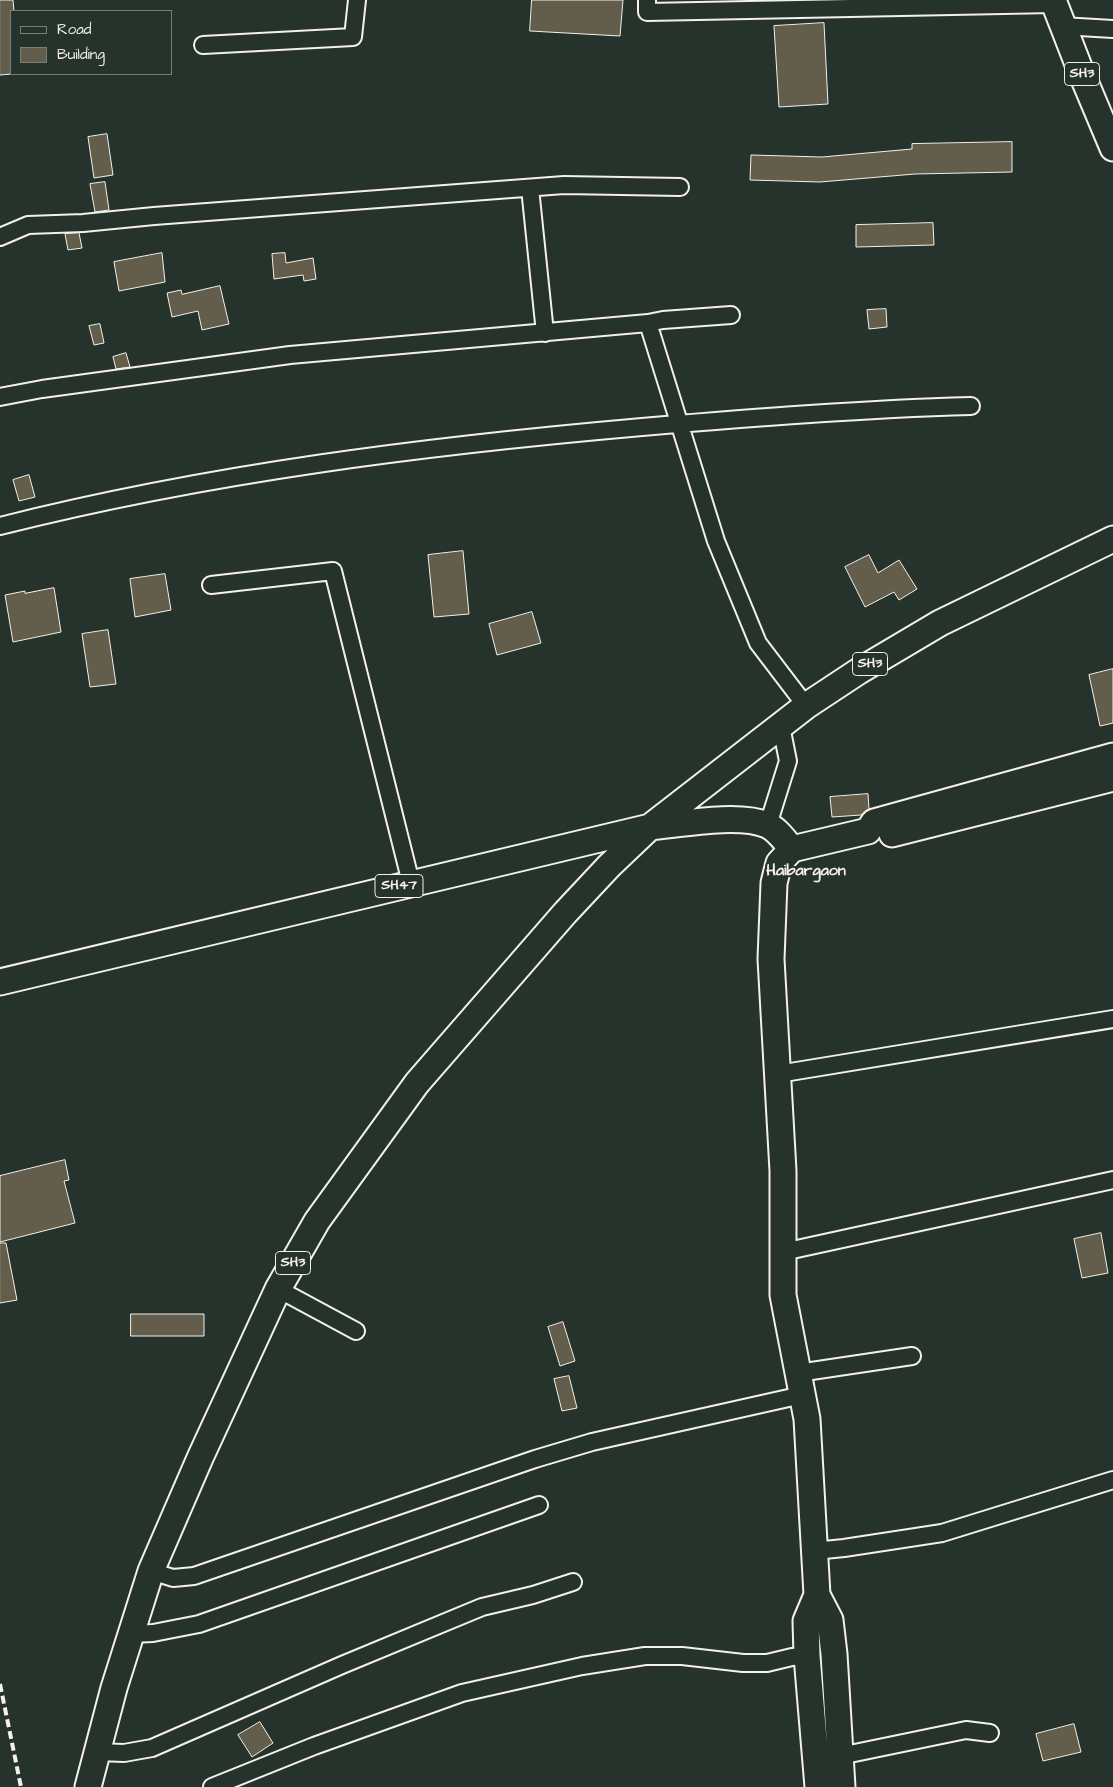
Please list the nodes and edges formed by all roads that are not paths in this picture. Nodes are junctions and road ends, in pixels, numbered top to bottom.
1 (356, 0) edge
2 (647, 0) edge
3 (1057, 10) edge
4 (1113, 29) edge
5 (202, 45) dead end
6 (1113, 148) edge
7 (680, 187) dead end
8 (530, 188) junction
9 (0, 237) edge
10 (731, 315) dead end
11 (648, 323) junction
12 (546, 333) junction
13 (0, 397) edge
14 (971, 406) dead end
15 (680, 424) junction
16 (0, 526) edge
17 (1113, 539) edge
18 (211, 586) dead end
19 (806, 706) junction
20 (781, 726) junction
21 (1113, 756) edge
22 (1113, 778) edge
23 (768, 825) junction
24 (650, 827) junction
25 (868, 831) junction
26 (792, 849) junction
27 (411, 883) junction
28 (0, 982) edge
29 (1113, 1019) edge
30 (778, 1074) junction
31 (1113, 1180) edge
32 (783, 1252) junction
33 (278, 1289) junction
34 (356, 1331) dead end
35 (912, 1356) dead end
36 (800, 1384) junction
37 (1113, 1480) edge
38 (539, 1505) dead end
39 (814, 1552) junction
40 (151, 1571) junction
41 (573, 1582) dead end
42 (817, 1595) junction
43 (130, 1634) junction
44 (807, 1656) junction
45 (990, 1733) dead end
46 (97, 1752) junction
47 (840, 1756) junction
48 (88, 1787) edge
49 (212, 1787) edge
50 (818, 1787) edge
51 (842, 1787) edge

1 - 5 street
2 - 3 street
3 - 4 street
3 - 6 main road, SH3
7 - 8 street
8 - 9 street
8 - 12 street
10 - 11 street
11 - 12 street
11 - 15 street
12 - 13 street
14 - 15 street
15 - 16 street
15 - 19 street
17 - 19 main road, SH3
18 - 27 street
19 - 20 main road, SH3
20 - 23 street
20 - 24 main road, SH3
21 - 25 main road
22 - 25 main road
23 - 24 main road, SH47
23 - 26 main road
24 - 27 main road, SH47
24 - 33 main road, SH3
25 - 26 main road
26 - 30 main road
27 - 28 main road, SH47
29 - 30 street
30 - 32 main road
31 - 32 street
32 - 36 main road
33 - 34 street
33 - 40 main road, SH3
35 - 36 street
36 - 39 main road
36 - 40 street
37 - 39 street
38 - 43 street
39 - 42 main road
40 - 43 main road, SH3
41 - 46 street
42 - 44 main road
42 - 47 main road
43 - 46 main road, SH3
44 - 49 street
44 - 50 main road
45 - 47 street
46 - 48 main road, SH3
47 - 51 main road

